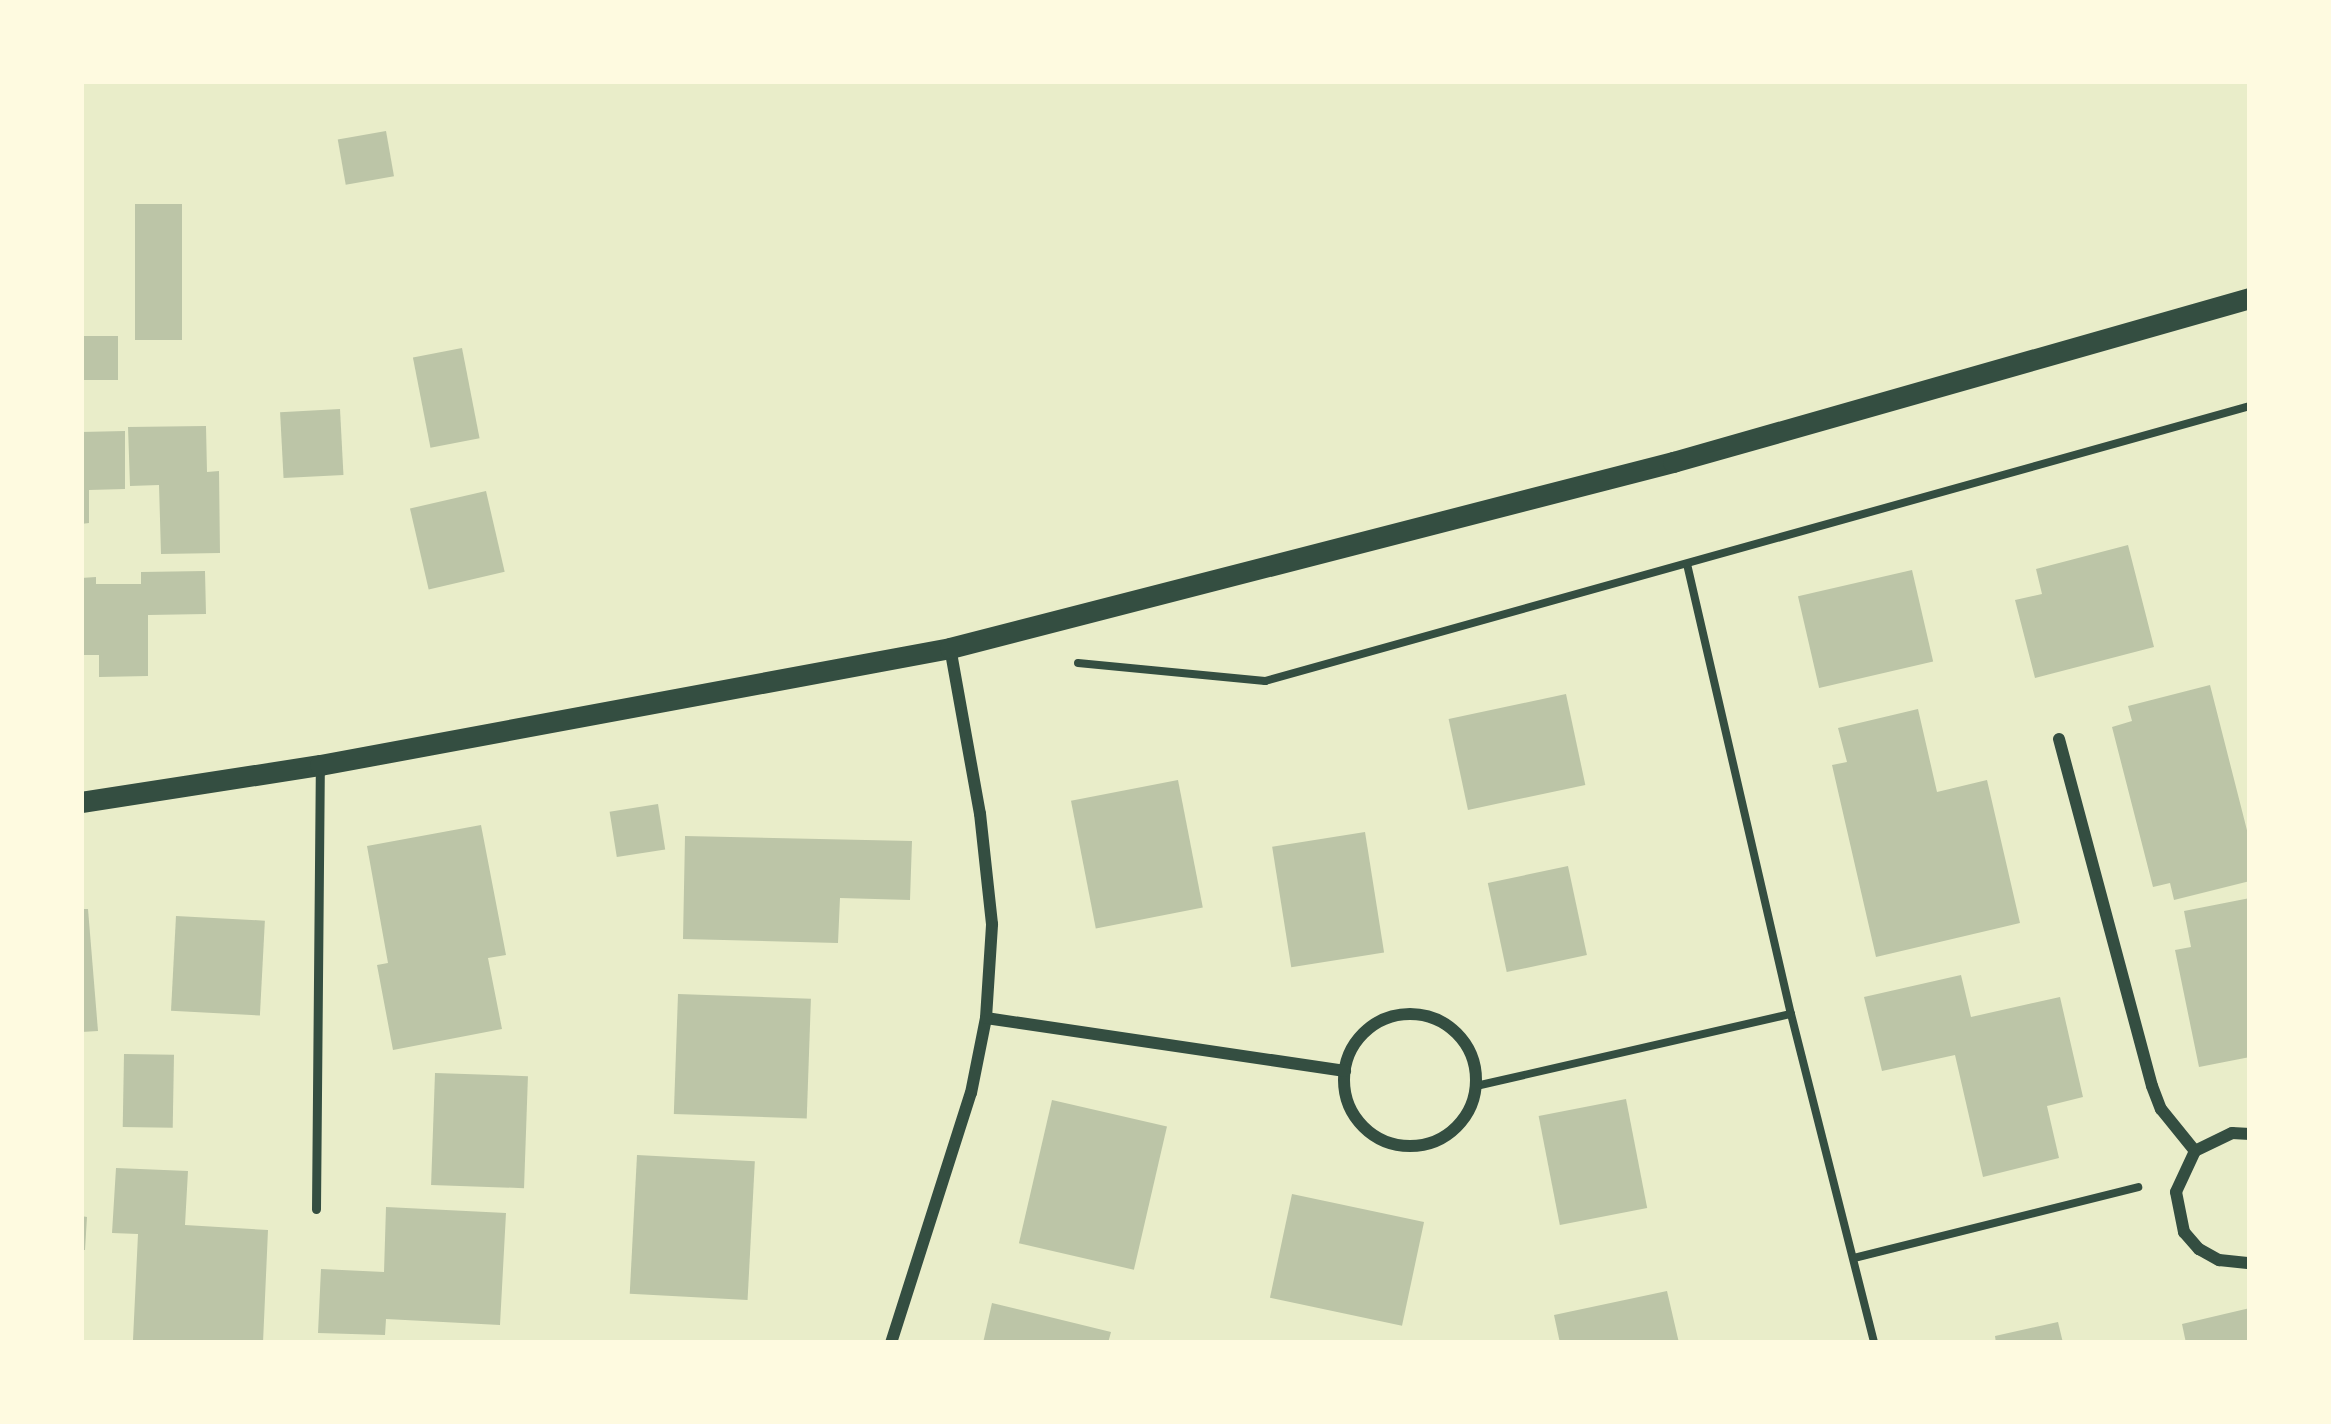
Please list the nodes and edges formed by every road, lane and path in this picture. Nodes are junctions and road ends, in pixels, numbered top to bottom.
1 (2250, 298) edge
2 (2250, 406) edge
3 (1687, 564) junction
4 (950, 649) junction
5 (1061, 662) dead end
6 (2059, 740) dead end
7 (320, 765) junction
8 (81, 802) edge
9 (1790, 1014) junction
10 (986, 1018) junction
11 (1345, 1071) junction
12 (1476, 1086) junction
13 (2250, 1134) edge
14 (2195, 1151) junction
15 (2176, 1192) junction
16 (316, 1209) dead end
17 (1854, 1258) junction
18 (2250, 1263) edge
19 (891, 1343) edge
20 (1874, 1343) edge

1 - 4 street
2 - 3 path
3 - 5 path
3 - 9 path
4 - 7 street
4 - 10 street
6 - 14 street
7 - 8 street
7 - 16 lane
9 - 12 path
9 - 17 path
10 - 11 street
10 - 19 street
11 - 12 street
11 - 12 street
13 - 14 street
14 - 15 street
15 - 17 path
15 - 18 street
17 - 20 path

